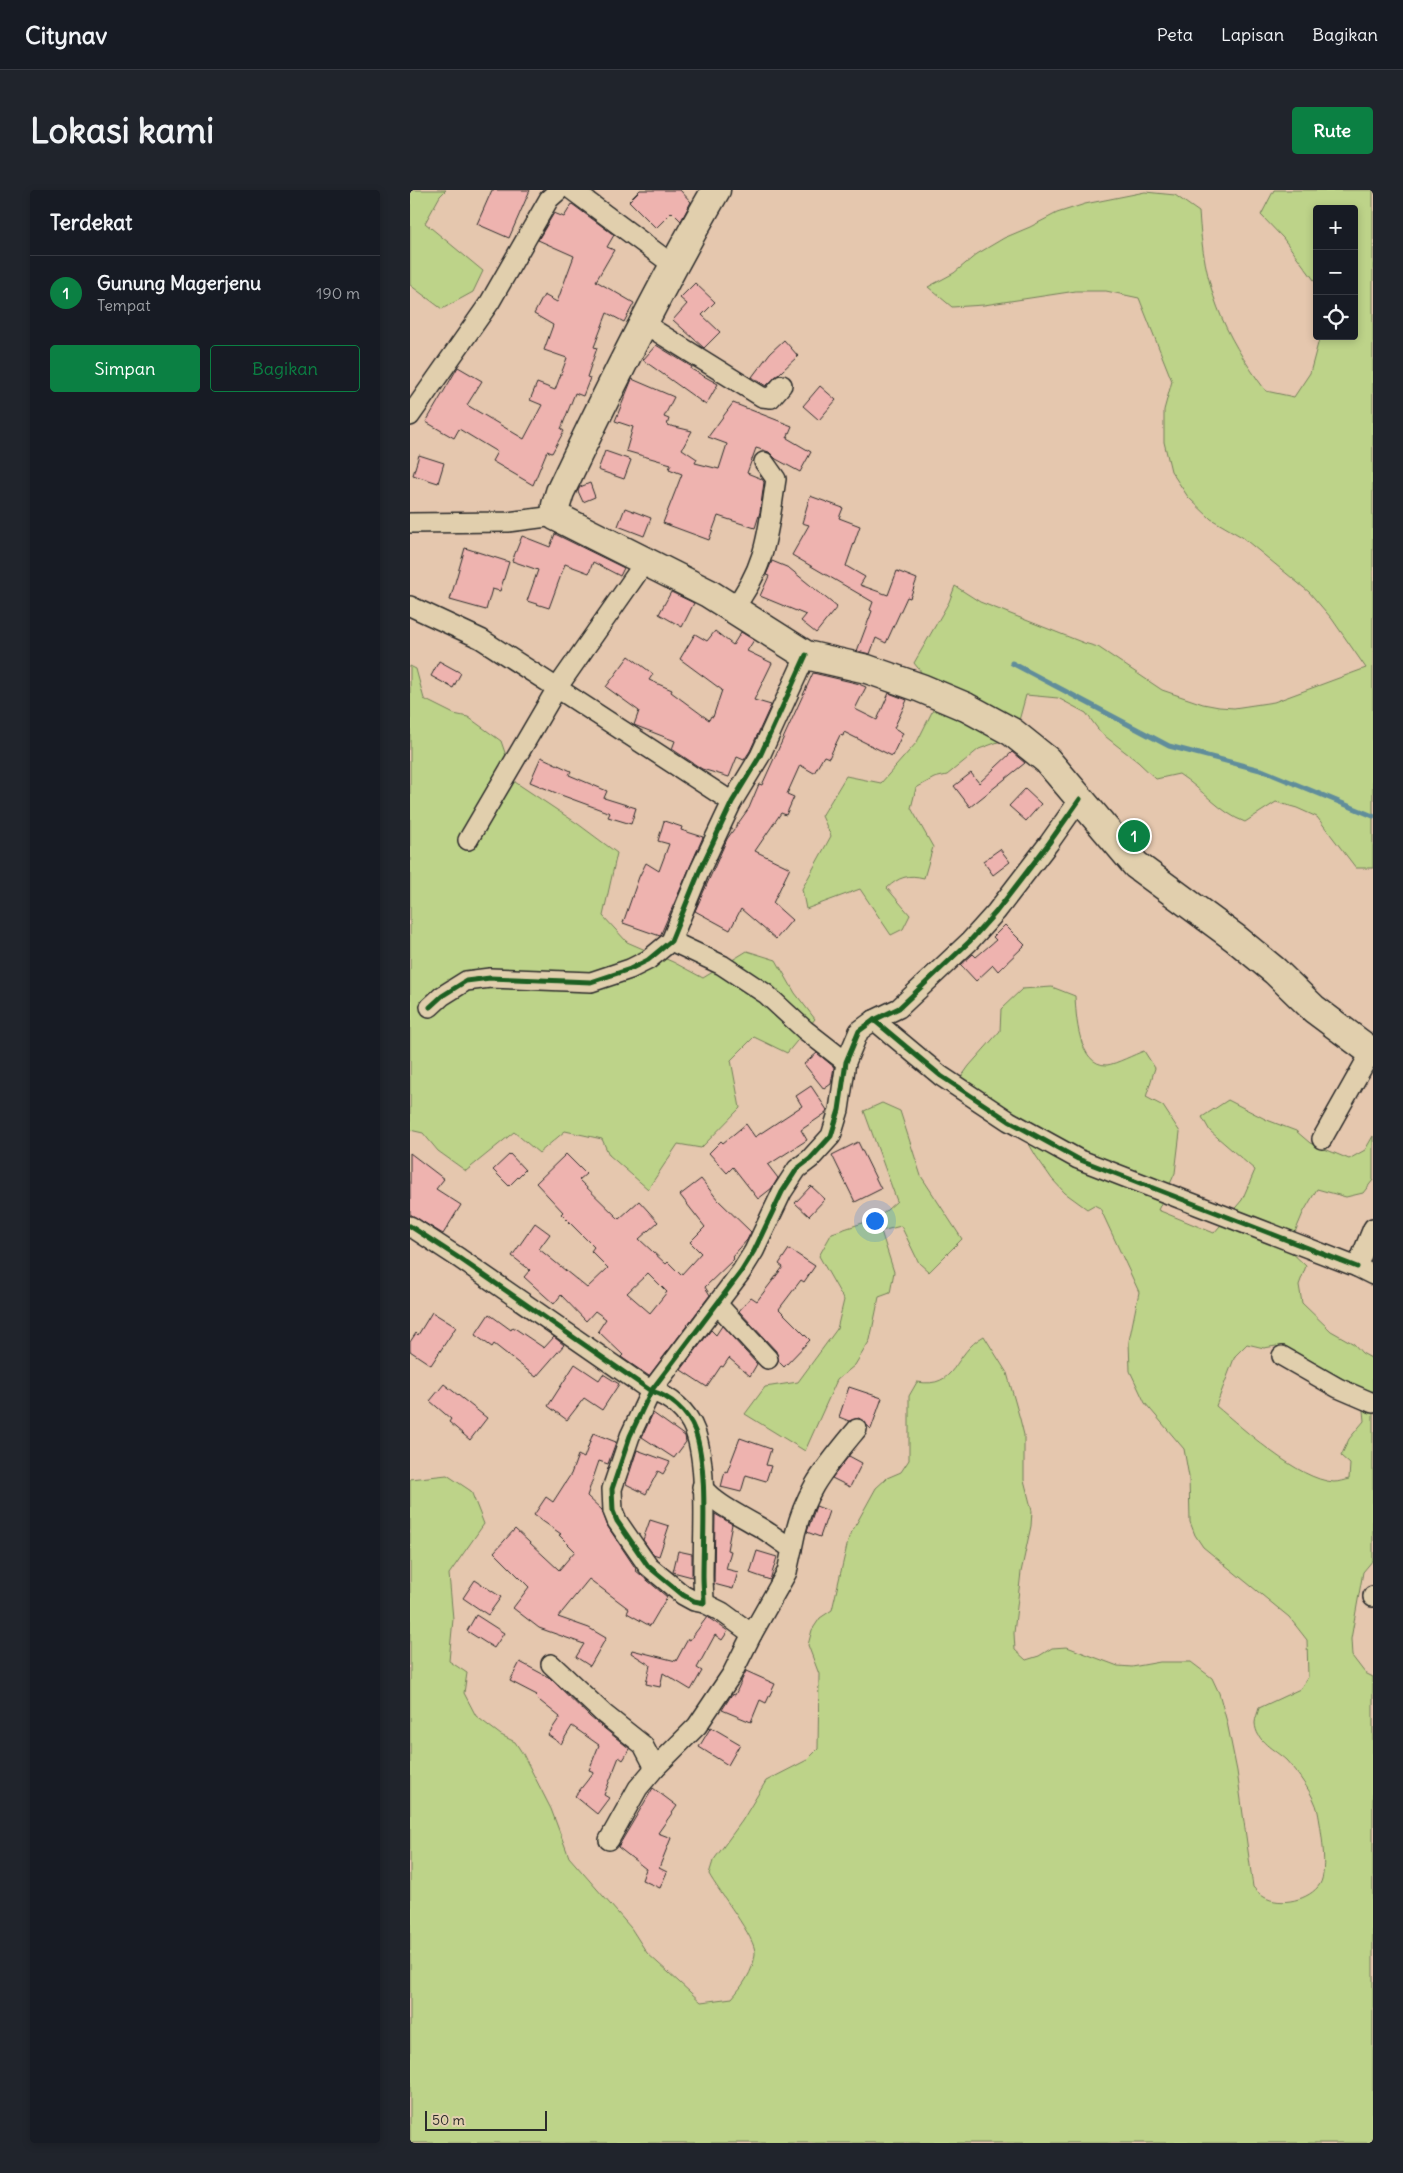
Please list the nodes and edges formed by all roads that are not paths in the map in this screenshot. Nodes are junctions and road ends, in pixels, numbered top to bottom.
1 (558, 190) edge
2 (572, 190) edge
3 (716, 190) edge
4 (673, 265) junction
5 (644, 323) junction
6 (782, 385) dead end
7 (410, 416) edge
8 (764, 462) dead end
9 (554, 516) junction
10 (410, 523) edge
11 (645, 562) junction
12 (410, 606) edge
13 (734, 609) junction
14 (806, 655) junction
15 (557, 688) junction
16 (1080, 799) junction
17 (732, 802) junction
18 (468, 840) dead end
19 (671, 941) junction
20 (430, 1007) dead end
21 (874, 1020) junction
22 (1372, 1052) edge
23 (846, 1062) junction
24 (1322, 1139) dead end
25 (410, 1226) edge
26 (1373, 1228) edge
27 (1365, 1271) edge
28 (718, 1305) junction
29 (1282, 1356) dead end
30 (768, 1359) dead end
31 (651, 1391) junction
32 (1373, 1403) edge
33 (857, 1429) dead end
34 (702, 1487) junction
35 (792, 1549) junction
36 (704, 1603) junction
37 (752, 1634) junction
38 (550, 1664) dead end
39 (655, 1768) junction
40 (609, 1840) dead end

1 - 7 street
2 - 4 street
3 - 4 main road
4 - 5 main road
5 - 6 street
5 - 9 main road
8 - 13 street
9 - 10 street
9 - 11 main road
11 - 13 main road
11 - 15 street
12 - 15 street
13 - 14 main road
14 - 16 main road
14 - 17 street
15 - 17 street
15 - 18 street
16 - 21 street
16 - 22 main road
17 - 19 street
19 - 20 street
19 - 23 street
21 - 23 street
21 - 27 street
22 - 24 street
23 - 28 street
25 - 31 street
26 - 27 street
28 - 30 street
28 - 31 street
29 - 32 street
31 - 34 street
31 - 36 street
33 - 35 street
34 - 35 street
34 - 36 street
35 - 37 street
36 - 37 street
37 - 39 street
38 - 39 street
39 - 40 street

